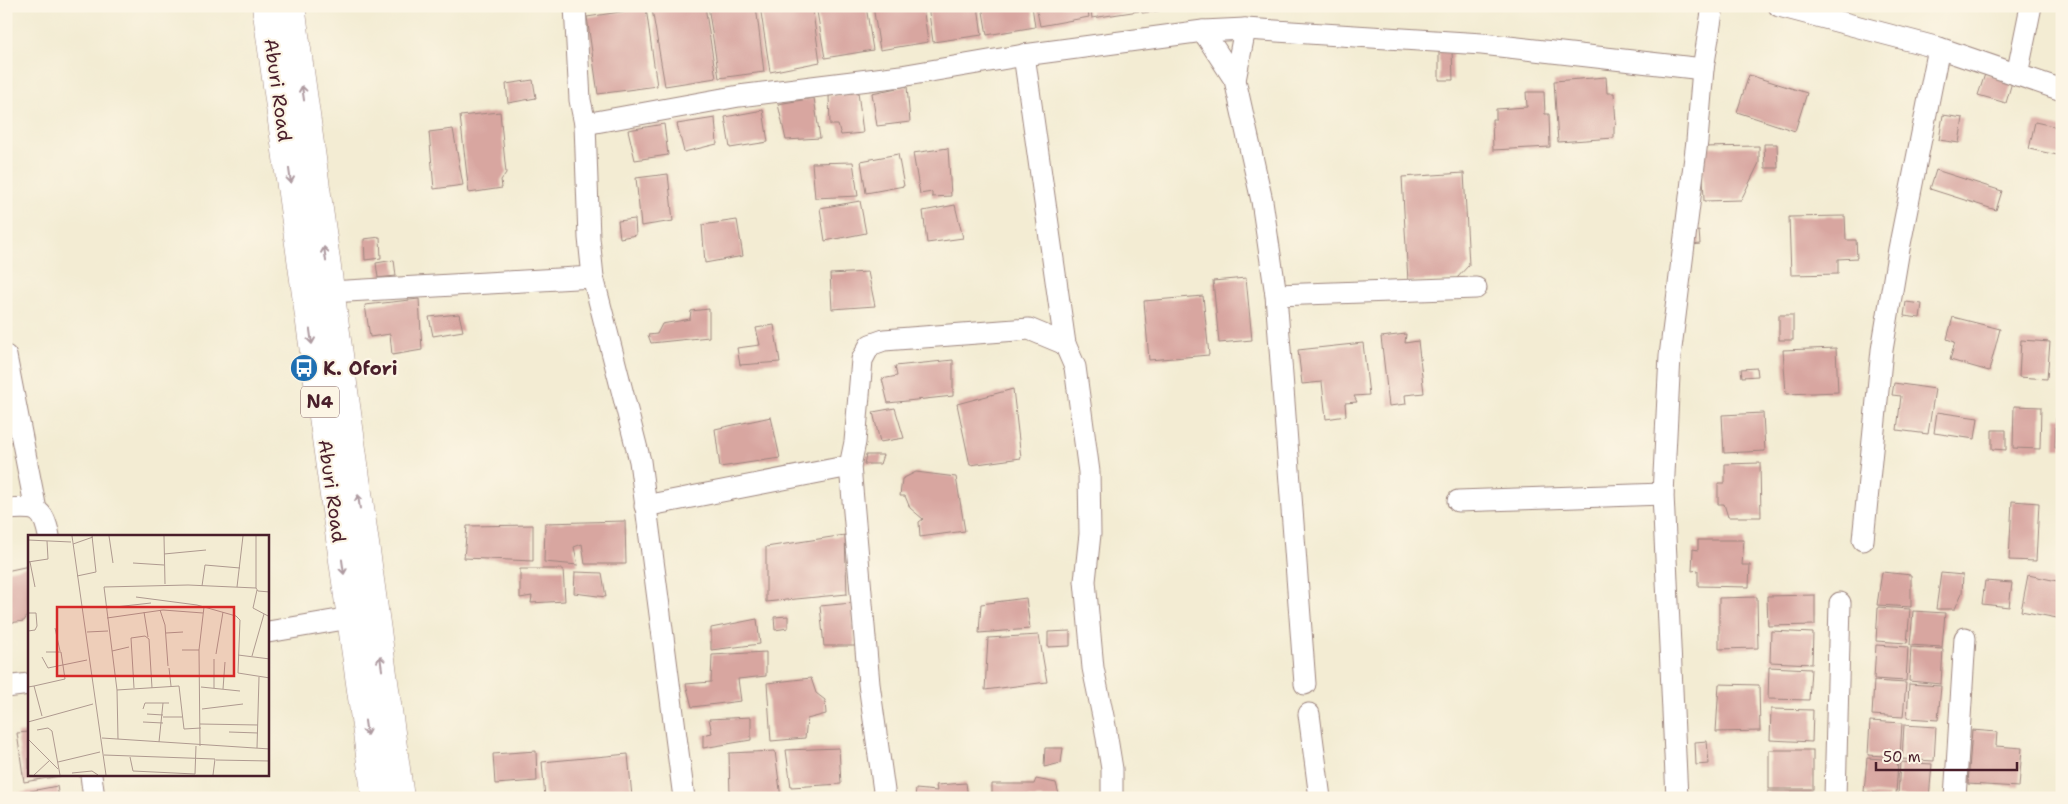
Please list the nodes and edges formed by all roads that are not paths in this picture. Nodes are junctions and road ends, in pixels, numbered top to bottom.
1 (266, 6) edge
2 (291, 6) edge
3 (576, 6) edge
4 (1713, 6) edge
5 (1779, 6) edge
6 (2031, 6) edge
7 (1245, 29) junction
8 (1203, 31) junction
9 (1939, 48) junction
10 (1024, 55) junction
11 (1703, 69) junction
12 (2018, 75) junction
13 (1235, 80) junction
14 (2062, 90) edge
15 (585, 124) junction
16 (594, 277) junction
17 (1476, 288) dead end
18 (330, 292) junction
19 (1276, 295) junction
20 (1065, 344) junction
21 (6, 356) edge
22 (850, 466) junction
23 (1663, 494) junction
24 (1458, 501) dead end
25 (645, 506) junction
26 (6, 509) edge
27 (36, 510) junction
28 (49, 535) edge
29 (1863, 540) dead end
30 (1840, 603) dead end
31 (350, 618) junction
32 (269, 632) edge
33 (1965, 638) dead end
34 (28, 684) edge
35 (1305, 684) dead end
36 (6, 688) edge
37 (1309, 714) dead end
38 (91, 776) edge
39 (94, 798) edge
40 (376, 798) edge
41 (400, 798) edge
42 (684, 798) edge
43 (885, 798) edge
44 (1112, 798) edge
45 (1320, 798) edge
46 (1677, 798) edge
47 (1836, 798) edge
48 (1955, 798) edge

1 -> 31 highway, Aburi Road / N4
18 -> 2 highway, Aburi Road / N4
3 - 15 street
4 - 11 street
5 - 9 street
6 - 12 street
7 - 8 street
7 - 11 street
7 - 13 street
8 - 10 street
8 - 13 street
9 - 12 street
9 - 29 street
10 - 15 street
10 - 20 street
11 - 23 street
12 - 14 street
13 - 19 street
15 - 16 street
16 - 18 street
16 - 25 street
17 - 19 street
41 -> 18 highway, Aburi Road / N4
19 - 35 street
20 - 22 street
20 - 44 street
21 - 27 street
22 - 25 street
22 - 43 street
23 - 24 street
23 - 46 street
25 - 42 street
26 - 27 street
27 - 28 street
30 - 47 street
31 - 32 street
31 -> 40 highway, Aburi Road / N4
33 - 48 street
34 - 36 street
37 - 45 street
38 - 39 street

